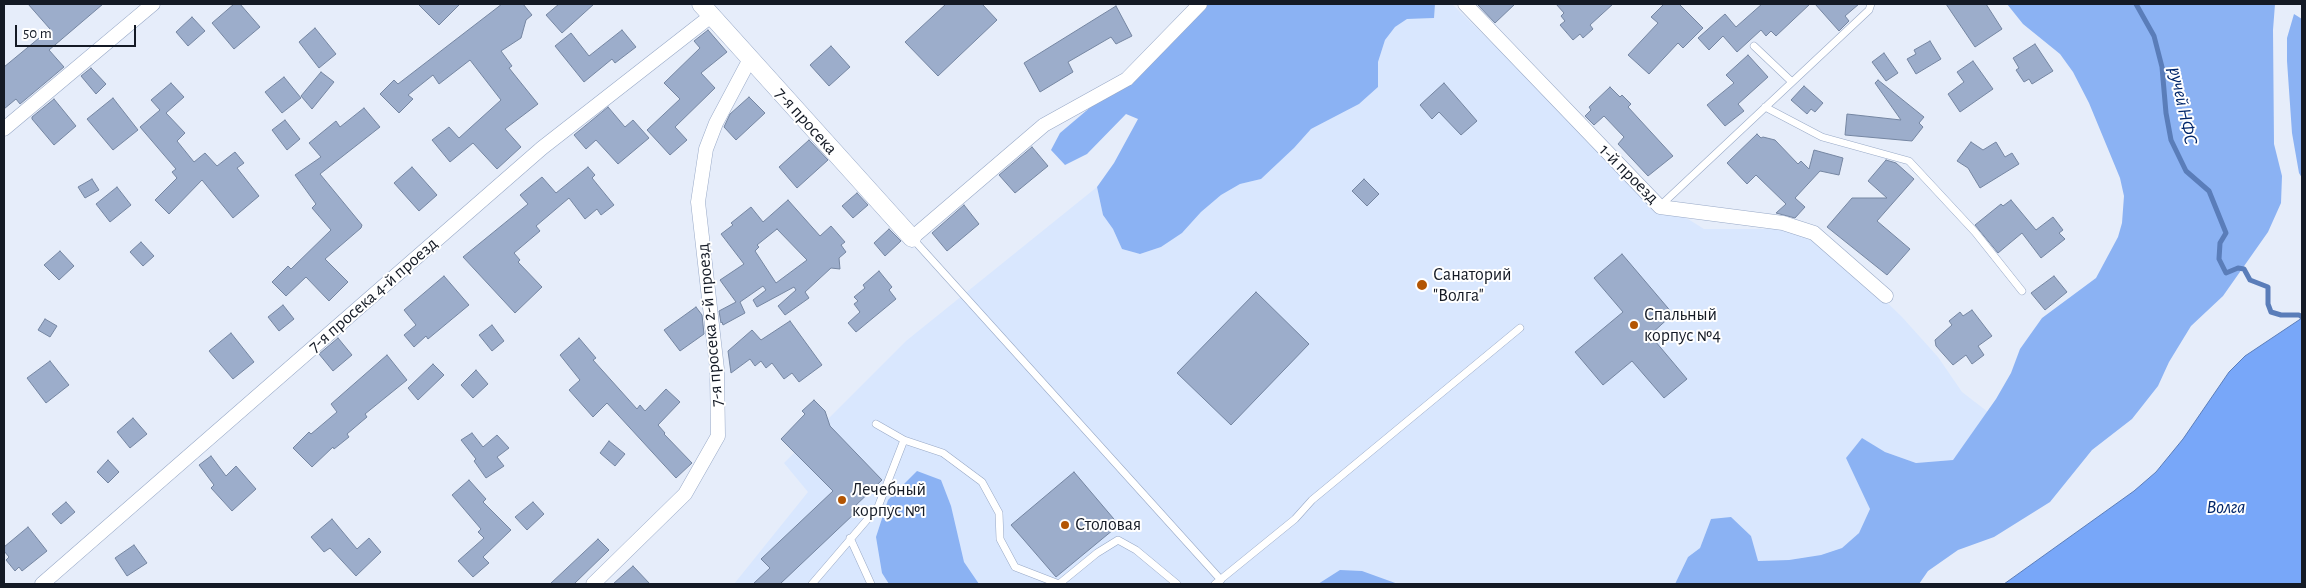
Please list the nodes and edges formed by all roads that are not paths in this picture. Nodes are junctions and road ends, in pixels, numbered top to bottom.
1 (154, 4) edge
2 (1200, 4) edge
3 (1465, 4) edge
4 (1871, 4) edge
5 (706, 10) edge
6 (1754, 46) dead end
7 (750, 59) junction
8 (1792, 82) junction
9 (1765, 107) junction
10 (4, 129) edge
11 (1660, 207) junction
12 (912, 238) junction
13 (2022, 291) dead end
14 (1886, 296) dead end
15 (1520, 328) dead end
16 (876, 424) dead end
17 (904, 440) junction
18 (850, 538) junction
19 (1218, 582) edge
20 (42, 584) edge
21 (593, 584) edge
22 (812, 584) edge
23 (871, 584) edge
24 (1177, 584) edge

1 - 10 street
2 - 12 street
3 - 11 street, 1-й проезд
4 - 8 lane
5 - 7 street, 7-я просека
5 - 20 street, 7-я просека 4-й проезд
6 - 8 lane
7 - 12 street, 7-я просека
7 - 21 street, 7-я просека 2-й проезд
8 - 9 lane
9 - 11 lane
9 - 13 lane
11 - 14 street, 1-й проезд
12 - 19 lane
15 - 19 lane
16 - 17 lane
17 - 18 lane
17 - 24 lane
18 - 22 lane
18 - 23 lane

